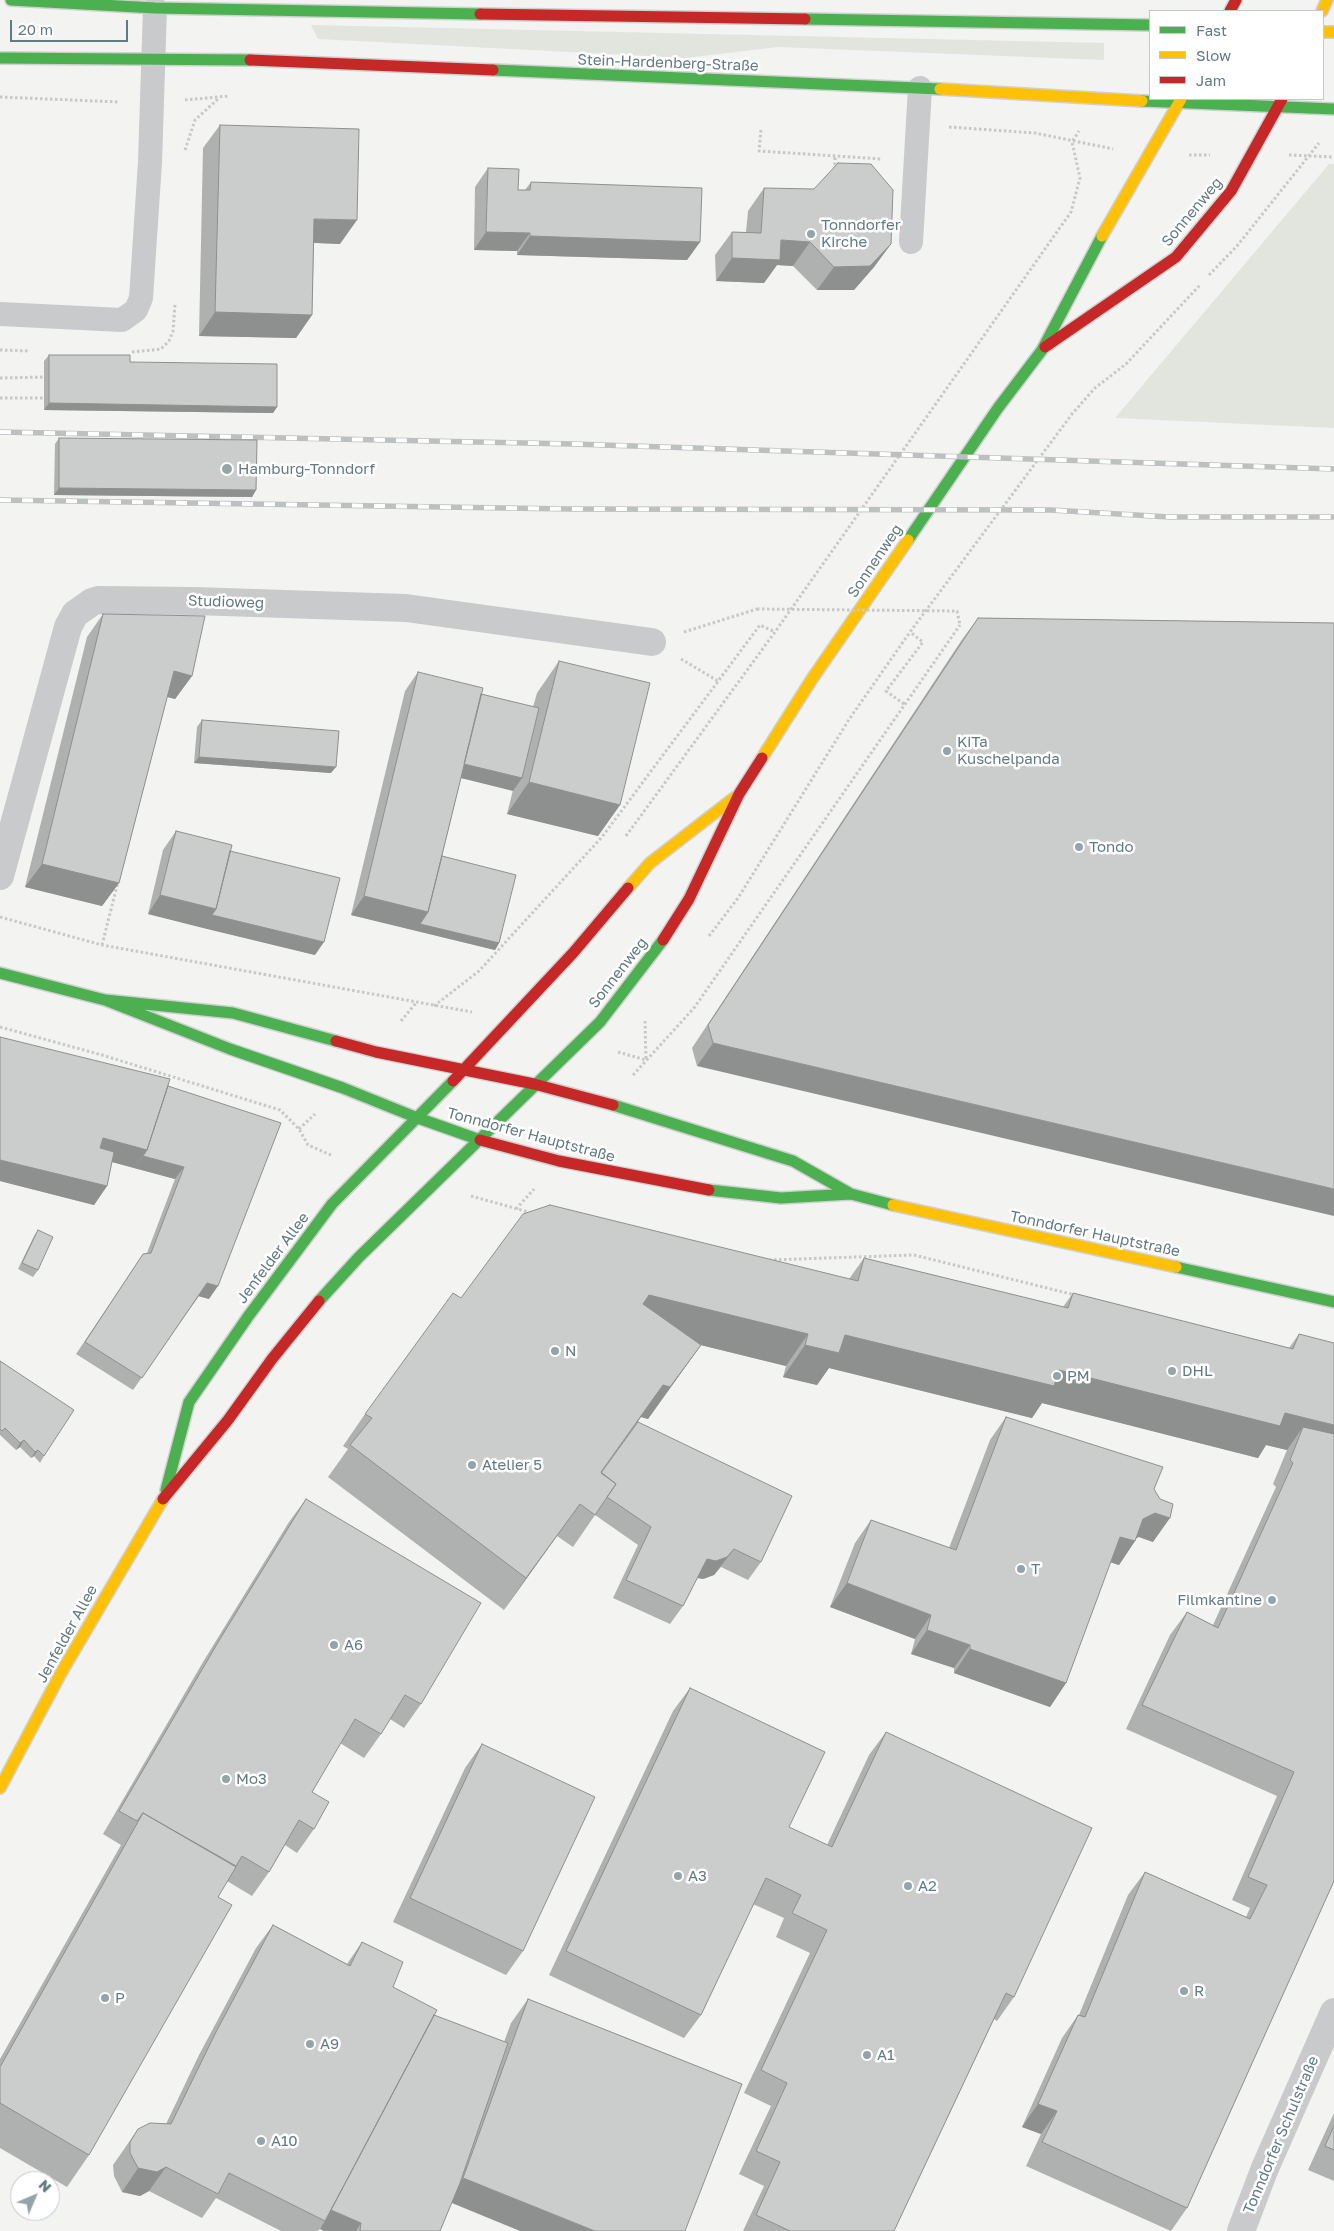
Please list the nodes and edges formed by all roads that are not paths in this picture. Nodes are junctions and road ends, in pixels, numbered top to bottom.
1 (11, 0) edge
2 (155, 8) junction
3 (1149, 25) edge
4 (0, 58) edge
5 (154, 59) junction
6 (920, 88) junction
7 (1149, 99) edge
8 (1159, 100) edge
9 (1179, 101) edge
10 (1280, 103) edge
11 (1334, 108) edge
12 (911, 242) dead end
13 (0, 314) edge
14 (1042, 350) junction
15 (652, 642) road end
16 (739, 794) junction
17 (0, 876) edge
18 (0, 973) edge
19 (105, 1000) junction
20 (463, 1071) junction
21 (534, 1084) junction
22 (415, 1117) junction
23 (478, 1139) junction
24 (851, 1194) junction
25 (1334, 1302) edge
26 (164, 1498) junction
27 (0, 1788) edge
28 (1334, 2012) edge
29 (1241, 2231) edge

1 - 2 main road
2 - 3 main road
2 - 5 lane
4 - 5 main road, Stein-Hardenberg-Straße
5 - 6 main road, Stein-Hardenberg-Straße
5 - 13 lane
6 - 7 main road, Stein-Hardenberg-Straße
6 - 12 lane
8 - 9 main road, Stein-Hardenberg-Straße
9 - 10 main road, Stein-Hardenberg-Straße
9 - 14 main road, Sonnenweg
10 - 11 main road, Stein-Hardenberg-Straße
10 - 14 main road, Sonnenweg
14 - 16 main road, Sonnenweg
15 - 17 street, Studioweg
16 - 20 main road, Sonnenweg
16 - 21 main road, Sonnenweg
18 - 19 main road, Tonndorfer Hauptstraße
19 - 20 main road, Tonndorfer Hauptstraße
19 - 22 main road, Tonndorfer Hauptstraße
20 - 21 main road, Tonndorfer Hauptstraße
20 - 22 main road, Jenfelder Allee
21 - 23 main road, Sonnenweg
21 - 24 main road, Tonndorfer Hauptstraße
22 - 23 main road, Tonndorfer Hauptstraße
22 - 26 main road, Jenfelder Allee
23 - 24 main road, Tonndorfer Hauptstraße
23 - 26 main road, Jenfelder Allee
24 - 25 main road, Tonndorfer Hauptstraße
26 - 27 main road, Jenfelder Allee
28 - 29 street, Tonndorfer Schulstraße

